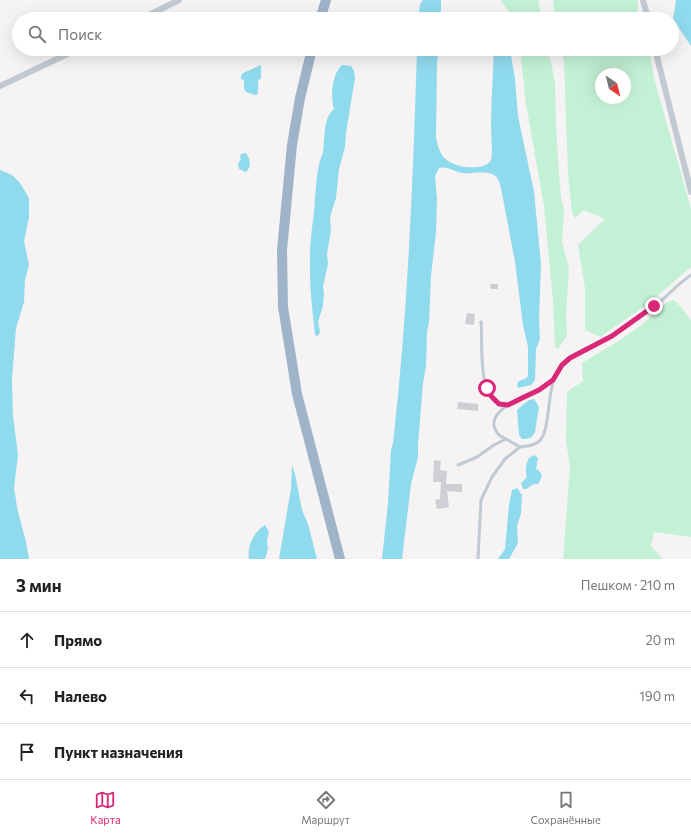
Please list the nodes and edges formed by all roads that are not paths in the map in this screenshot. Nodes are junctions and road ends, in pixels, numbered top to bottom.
1 (179, 0) edge
2 (326, 0) edge
3 (643, 0) edge
4 (155, 12) edge
5 (322, 12) edge
6 (646, 12) edge
7 (63, 56) edge
8 (310, 56) edge
9 (657, 56) edge
10 (0, 86) edge
11 (691, 192) edge
12 (691, 275) edge
13 (481, 322) dead end
14 (553, 380) junction
15 (508, 405) junction
16 (506, 439) junction
17 (520, 447) junction
18 (458, 465) dead end
19 (340, 559) edge
20 (478, 559) edge

1 - 4 street
2 - 5 highway
3 - 6 street
7 - 10 street
8 - 19 highway
9 - 11 street
12 - 14 lane
13 - 15 lane
14 - 15 lane
14 - 17 lane
15 - 16 lane
16 - 17 lane
16 - 18 lane
17 - 20 lane

